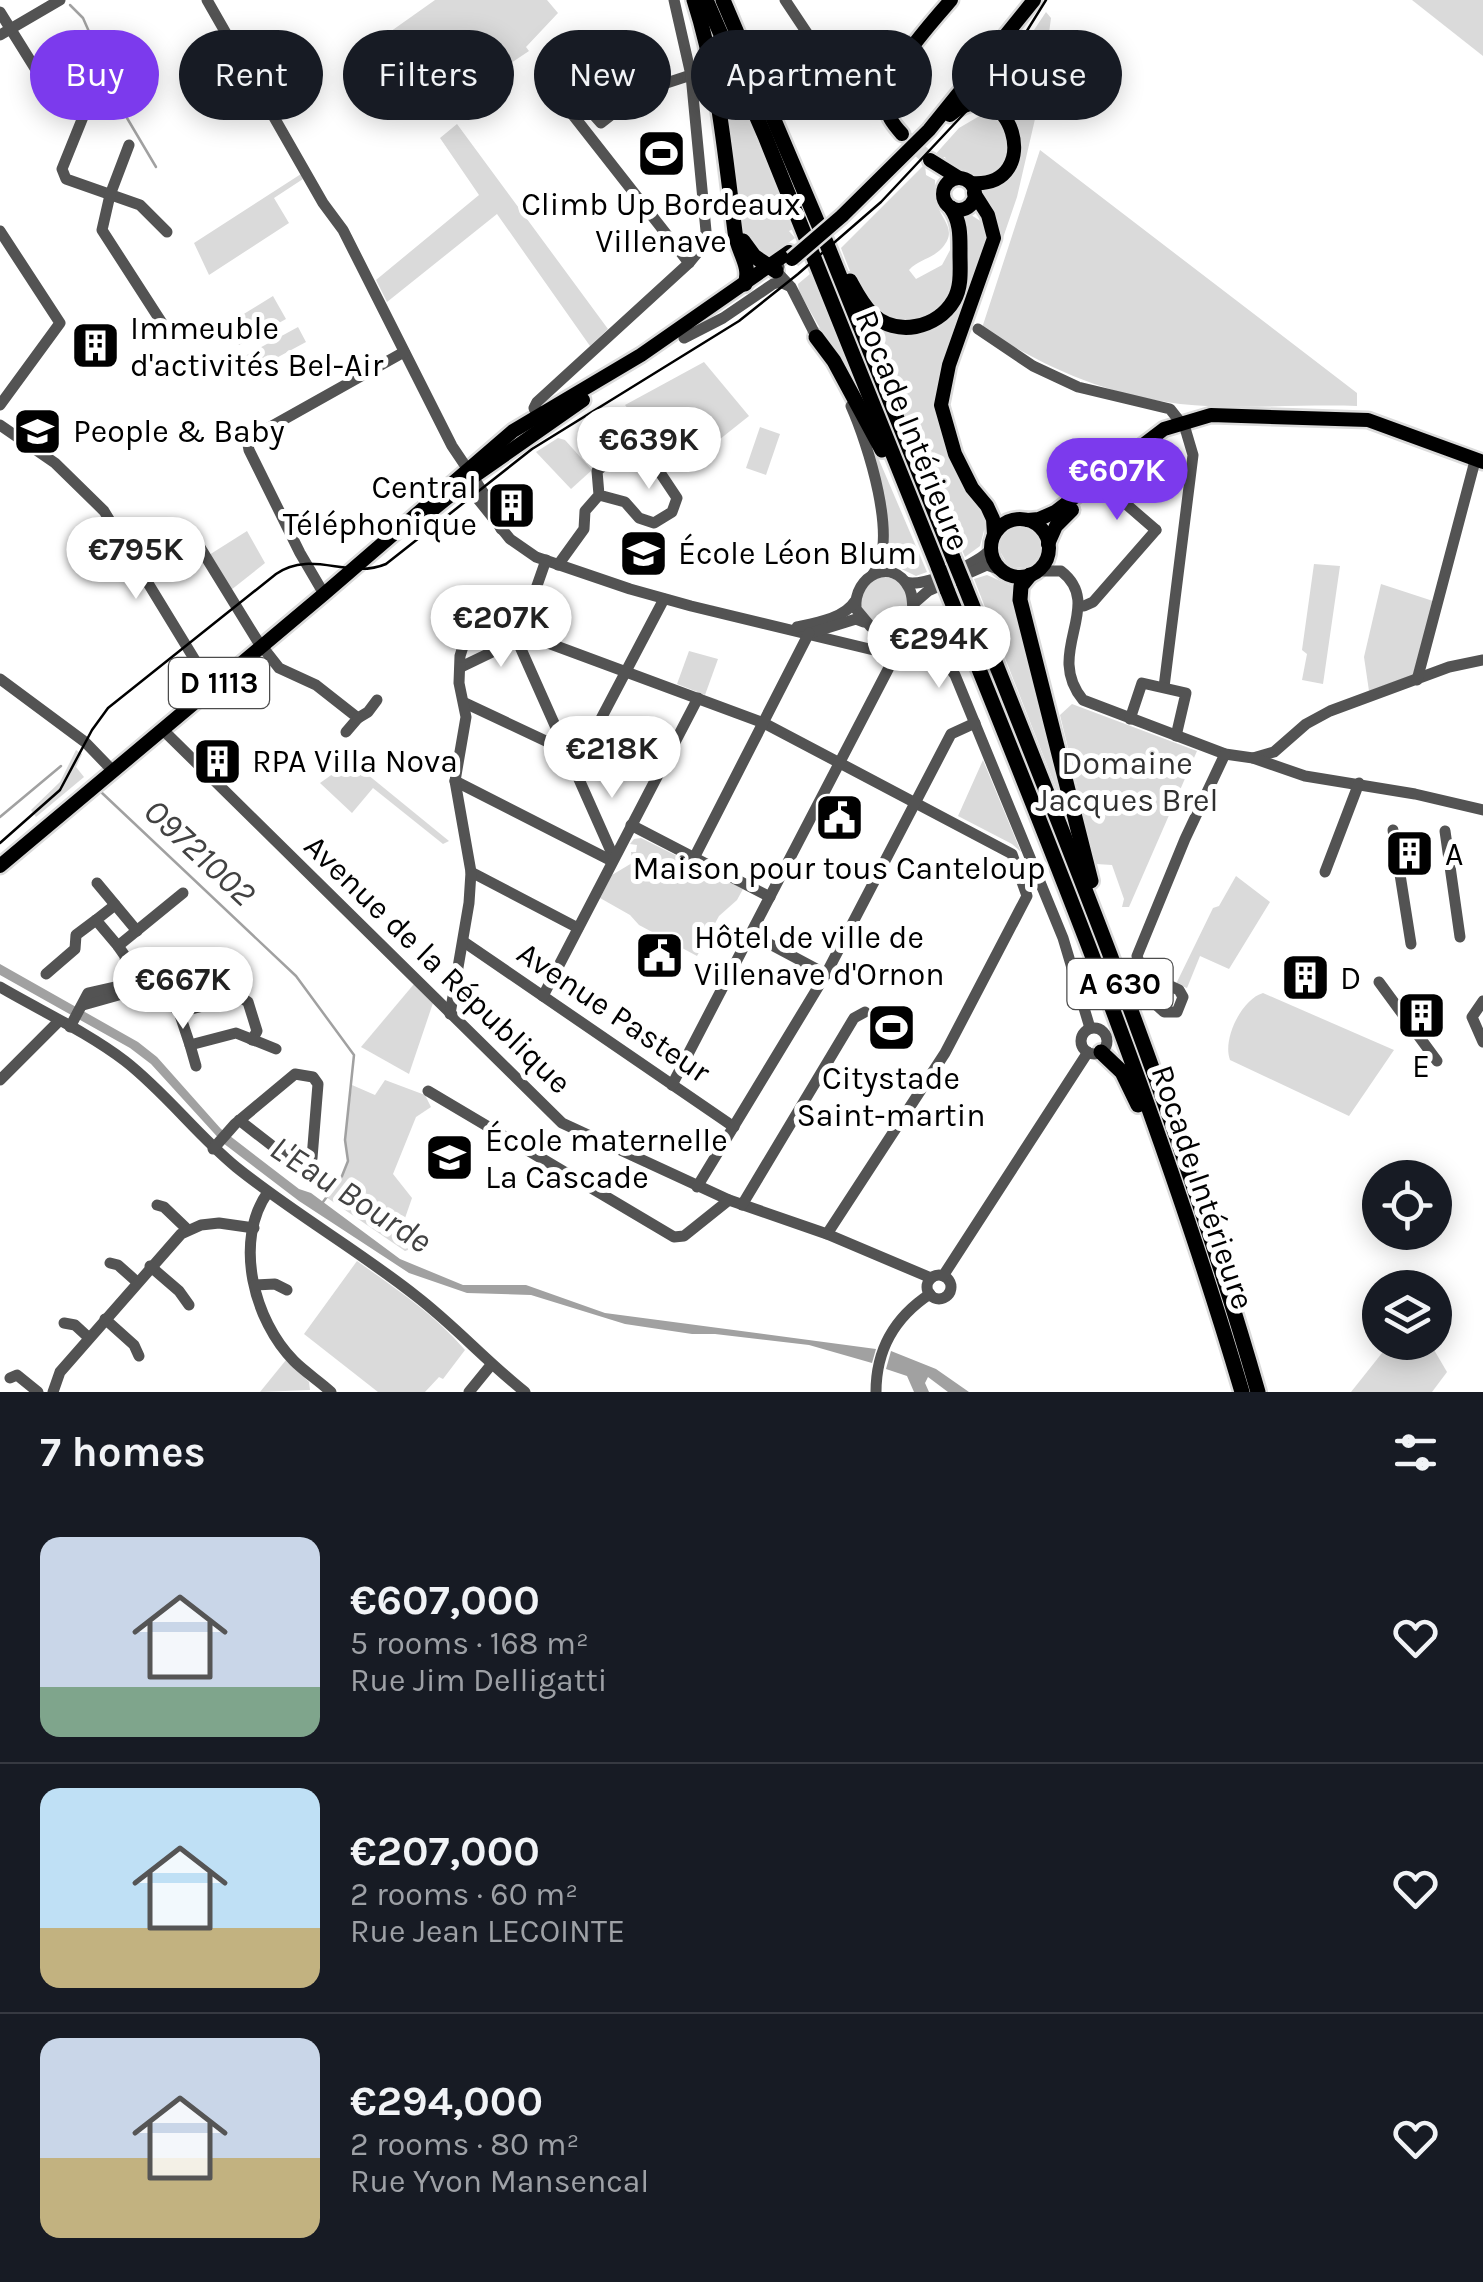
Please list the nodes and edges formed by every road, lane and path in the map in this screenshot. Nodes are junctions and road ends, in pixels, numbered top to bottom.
1 (60, 0) edge
2 (206, 0) edge
3 (674, 0) edge
4 (694, 0) edge
5 (706, 0) edge
6 (723, 0) edge
7 (785, 0) edge
8 (950, 0) edge
9 (1025, 0) edge
10 (1034, 0) edge
11 (0, 12) edge
12 (805, 30) edge
13 (928, 30) edge
14 (5, 32) edge
15 (690, 75) junction
16 (671, 81) edge
17 (577, 120) edge
18 (892, 120) edge
19 (929, 130) junction
20 (902, 134) tunnel mouth
21 (129, 145) dead end
22 (968, 185) junction
23 (943, 191) junction
24 (110, 194) junction
25 (957, 208) junction
26 (840, 213) junction
27 (733, 216) junction
28 (992, 224) junction
29 (0, 232) edge
30 (167, 232) dead end
31 (828, 246) junction
32 (689, 264) junction
33 (772, 269) junction
34 (745, 284) junction
35 (791, 287) junction
36 (162, 323) dead end
37 (978, 329) dead end
38 (816, 337) junction
39 (684, 338) junction
40 (404, 352) junction
41 (0, 405) edge
42 (544, 418) junction
43 (0, 425) edge
44 (1182, 425) junction
45 (1479, 462) edge
46 (468, 476) junction
47 (1104, 485) junction
48 (599, 495) junction
49 (987, 506) junction
50 (1023, 519) junction
51 (1156, 530) junction
52 (1182, 534) junction
53 (992, 541) junction
54 (1048, 544) junction
55 (552, 563) junction
56 (138, 564) junction
57 (938, 569) junction
58 (1001, 570) junction
59 (1034, 573) junction
60 (873, 574) junction
61 (905, 582) junction
62 (324, 594) junction
63 (664, 599) junction
64 (856, 601) junction
65 (1084, 606) junction
66 (912, 608) junction
67 (472, 615) dead end
68 (864, 622) junction
69 (791, 628) junction
70 (896, 628) junction
71 (810, 633) junction
72 (523, 639) junction
73 (917, 642) junction
74 (262, 647) junction
75 (901, 656) junction
76 (1483, 660) edge
77 (936, 664) dead end
78 (461, 667) junction
79 (626, 670) junction
80 (0, 679) edge
81 (1416, 680) junction
82 (1164, 687) junction
83 (212, 688) junction
84 (698, 698) junction
85 (378, 700) dead end
86 (465, 703) junction
87 (1100, 708) junction
88 (358, 718) junction
89 (1130, 719) junction
90 (764, 723) junction
91 (975, 723) junction
92 (163, 730) junction
93 (346, 732) dead end
94 (1176, 736) junction
95 (1225, 754) junction
96 (569, 756) junction
97 (1252, 758) junction
98 (840, 762) junction
99 (112, 770) junction
100 (455, 781) junction
101 (1359, 783) junction
102 (915, 802) junction
103 (1483, 810) edge
104 (631, 824) junction
105 (1393, 830) dead end
106 (1445, 831) dead end
107 (694, 858) junction
108 (614, 859) junction
109 (0, 866) edge
110 (471, 872) junction
111 (1325, 872) dead end
112 (97, 883) dead end
113 (182, 893) dead end
114 (770, 897) junction
115 (115, 905) junction
116 (96, 920) junction
117 (578, 928) junction
118 (137, 931) junction
119 (751, 934) junction
120 (1460, 937) dead end
121 (464, 942) junction
122 (1411, 944) dead end
123 (118, 946) junction
124 (199, 954) dead end
125 (1143, 972) dead end
126 (46, 974) dead end
127 (826, 974) junction
128 (1379, 982) dead end
129 (0, 987) edge
130 (128, 991) junction
131 (543, 996) junction
132 (1483, 1000) edge
133 (219, 1002) junction
134 (1129, 1010) junction
135 (179, 1012) junction
136 (865, 1012) dead end
137 (450, 1014) junction
138 (73, 1016) junction
139 (1090, 1028) junction
140 (252, 1040) junction
141 (1483, 1042) edge
142 (190, 1045) junction
143 (276, 1049) dead end
144 (1094, 1052) junction
145 (1437, 1061) dead end
146 (196, 1066) dead end
147 (0, 1080) edge
148 (672, 1085) junction
149 (428, 1091) dead end
150 (239, 1120) junction
151 (734, 1127) junction
152 (220, 1140) junction
153 (1169, 1166) junction
154 (697, 1187) junction
155 (268, 1192) junction
156 (736, 1203) junction
157 (156, 1205) dead end
158 (254, 1228) junction
159 (188, 1230) junction
160 (827, 1234) junction
161 (110, 1263) dead end
162 (150, 1266) junction
163 (937, 1277) junction
164 (137, 1282) junction
165 (255, 1285) junction
166 (288, 1290) dead end
167 (930, 1294) junction
168 (188, 1305) dead end
169 (105, 1319) junction
170 (64, 1323) dead end
171 (88, 1337) junction
172 (140, 1356) dead end
173 (491, 1365) junction
174 (10, 1378) dead end
175 (323, 1390) edge
176 (38, 1392) edge
177 (53, 1392) edge
178 (469, 1392) edge
179 (525, 1392) edge
180 (876, 1392) edge
181 (1242, 1392) edge
182 (1258, 1392) edge

1 - 14 street
2 - 40 street
3 - 15 street
4 - 27 highway
5 - 57 highway, Rocade Intérieure / A 630
6 - 31 highway, A 630
7 - 12 street
8 - 13 main road
9 - 26 main road, D 1113
10 - 19 main road, D 1113
11 - 14 street
14 - 24 street
15 - 16 street
15 - 32 street
17 - 32 street
18 - 20 main road
19 - 22 main road
19 - 26 main road, D 1113
21 - 24 street
22 - 23 main road
22 - 23 main road
22 - 25 main road
22 - 28 main road
23 - 25 main road
24 - 30 street
24 - 36 street
25 - 28 main road
25 - 31 highway
26 - 33 main road, D 1113
27 - 33 highway
27 - 34 highway
28 - 49 main road
29 - 41 street
31 - 134 highway, A 630, bridge
32 - 42 street
33 - 34 main road, D 1113
33 - 35 street
33 - 39 main road, D 1113
34 - 42 main road, D 1113
35 - 38 street
35 - 39 street
37 - 44 street
38 - 57 highway
38 - 60 street
39 - 42 main road, D 1113
40 - 46 street
40 - 62 street
42 - 46 main road, D 1113
42 - 46 main road, D 1113
43 - 56 street
44 - 45 main road
44 - 47 main road
44 - 50 main road
44 - 52 street
45 - 81 street
46 - 55 street
46 - 62 main road, D 1113
47 - 51 street
47 - 54 main road
48 - 48 street
48 - 55 street
49 - 50 main road
49 - 53 main road
50 - 53 main road
50 - 54 main road
51 - 52 street
51 - 65 street
52 - 82 street
53 - 58 main road
53 - 61 street
54 - 59 main road
54 - 65 street
55 - 63 street
55 - 72 street
56 - 74 street
56 - 83 street
57 - 153 highway, Rocade Intérieure / A 630, bridge
58 - 59 main road
58 - 66 street
59 - 87 street
59 - 134 highway
60 - 61 street
60 - 64 street
61 - 66 street
62 - 74 main road, D 1113
63 - 69 street
63 - 79 street
64 - 68 street
64 - 69 street
65 - 87 street
66 - 70 street
66 - 73 street
67 - 78 street
68 - 70 street
68 - 71 street
69 - 71 street
70 - 73 street
71 - 75 street
71 - 90 street
72 - 78 street
72 - 79 street
72 - 96 street
73 - 75 street
73 - 91 street
74 - 83 main road, D 1113
74 - 88 street
75 - 77 street
75 - 98 street
76 - 81 street
78 - 86 street
79 - 84 street
79 - 96 street
80 - 99 street
81 - 97 street
82 - 89 street
82 - 94 street
83 - 92 main road, D 1113
84 - 90 street
84 - 104 street
85 - 88 street
86 - 96 street
86 - 100 street
87 - 89 street
88 - 93 street
89 - 94 street
90 - 98 street
90 - 107 street
91 - 102 street
91 - 139 street
92 - 99 main road, D 1113
92 - 137 street, Avenue de la République
94 - 95 street
95 - 97 street
95 - 125 street
96 - 108 street
97 - 101 street
98 - 102 street
98 - 114 street
99 - 109 main road, D 1113
100 - 108 street
100 - 110 street
101 - 103 street
101 - 111 street
102 - 127 street
102 - 160 street
104 - 107 street
104 - 108 street
105 - 122 street
106 - 120 street
107 - 114 street
108 - 117 street
110 - 117 street
110 - 121 street
112 - 115 street
113 - 118 street
114 - 119 street
115 - 116 street
115 - 118 street
116 - 123 street
116 - 126 street
117 - 131 street
118 - 123 street
119 - 127 street
119 - 148 street
121 - 131 street, Avenue Pasteur
121 - 137 street
123 - 130 street
124 - 133 street
127 - 151 street
128 - 145 street
129 - 138 street
130 - 135 street
130 - 138 street
131 - 148 street, Avenue Pasteur
132 - 141 street
133 - 135 street
133 - 140 street
134 - 182 highway, A 630
135 - 142 street
136 - 156 street
137 - 154 street, Avenue de la République
138 - 147 street
138 - 152 street
139 - 144 street
139 - 144 street
140 - 142 street
140 - 143 street
142 - 146 street
144 - 153 highway
144 - 163 street
148 - 151 street, Avenue Pasteur
149 - 156 street
150 - 150 street
150 - 152 street
151 - 154 street
152 - 155 street
153 - 181 highway, Rocade Intérieure / A 630
154 - 156 street, Avenue de la République
155 - 158 street
155 - 173 street
156 - 160 street, Avenue de la République
157 - 159 street
158 - 159 street
158 - 165 street
159 - 162 street
160 - 163 street, Avenue de la République
161 - 164 street
162 - 164 street
162 - 168 street
163 - 167 street
163 - 167 street
164 - 169 street
165 - 166 street
165 - 175 street
167 - 180 street
169 - 171 street
169 - 172 street
170 - 171 street
171 - 177 street
173 - 178 street
173 - 179 street
174 - 176 street

